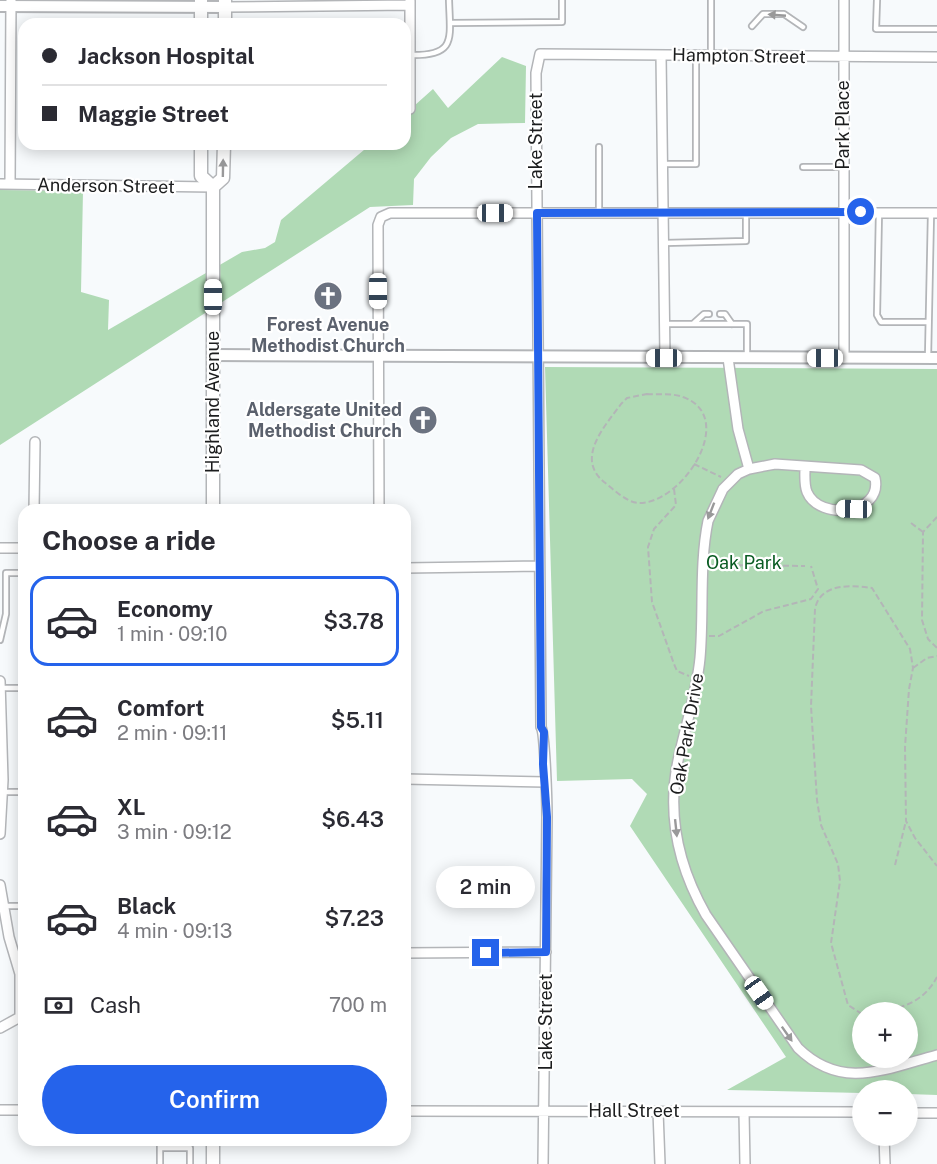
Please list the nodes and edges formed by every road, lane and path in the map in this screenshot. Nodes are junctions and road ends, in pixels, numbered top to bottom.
1 (449, 0) edge
2 (562, 0) edge
3 (711, 0) edge
4 (844, 0) edge
5 (877, 0) edge
6 (201, 3) edge
7 (225, 3) edge
8 (410, 3) edge
9 (7, 4) edge
10 (450, 23) junction
11 (752, 26) dead end
12 (803, 27) dead end
13 (937, 29) edge
14 (540, 54) joint
15 (411, 55) edge
16 (661, 55) junction
17 (696, 56) junction
18 (711, 56) junction
19 (844, 57) junction
20 (937, 57) edge
21 (599, 147) dead end
22 (201, 150) edge
23 (224, 150) edge
24 (662, 164) junction
25 (803, 167) dead end
26 (843, 167) junction
27 (0, 184) edge
28 (10, 184) junction
29 (213, 187) junction
30 (663, 212) junction
31 (746, 212) junction
32 (842, 212) junction
33 (879, 212) junction
34 (537, 213) junction
35 (599, 213) junction
36 (934, 213) edge
37 (663, 243) junction
38 (709, 314) dead end
39 (720, 314) dead end
40 (928, 322) junction
41 (663, 324) junction
42 (693, 324) junction
43 (732, 324) junction
44 (214, 355) junction
45 (378, 356) junction
46 (537, 356) junction
47 (664, 358) junction
48 (728, 358) junction
49 (747, 358) junction
50 (844, 358) junction
51 (932, 358) edge
52 (35, 442) dead end
53 (694, 464) junction
54 (805, 468) junction
55 (749, 469) junction
56 (730, 481) junction
57 (674, 489) junction
58 (34, 504) edge
59 (213, 504) edge
60 (379, 504) edge
61 (937, 517) edge
62 (911, 523) dead end
63 (922, 532) junction
64 (0, 548) edge
65 (18, 548) edge
66 (705, 565) junction
67 (539, 566) junction
68 (805, 566) dead end
69 (811, 566) dead end
70 (411, 568) edge
71 (18, 573) edge
72 (818, 589) junction
73 (824, 592) junction
74 (811, 599) junction
75 (816, 601) junction
76 (702, 635) junction
77 (0, 639) edge
78 (937, 648) edge
79 (937, 656) edge
80 (913, 668) junction
81 (697, 677) junction
82 (0, 681) edge
83 (0, 688) edge
84 (18, 688) edge
85 (411, 780) edge
86 (545, 782) junction
87 (3, 792) junction
88 (18, 792) edge
89 (906, 821) junction
90 (0, 834) edge
91 (895, 865) dead end
92 (937, 866) edge
93 (0, 885) edge
94 (2, 906) junction
95 (18, 906) edge
96 (546, 952) junction
97 (411, 953) edge
98 (18, 966) edge
99 (937, 977) edge
100 (910, 1002) edge
101 (852, 1008) edge
102 (18, 1019) edge
103 (0, 1028) edge
104 (937, 1055) edge
105 (0, 1110) edge
106 (18, 1110) edge
107 (544, 1111) junction
108 (658, 1111) junction
109 (411, 1112) edge
110 (744, 1112) junction
111 (852, 1112) edge
112 (918, 1113) edge
113 (937, 1113) edge
114 (213, 1146) edge
115 (884, 1146) edge
116 (160, 1148) joint
117 (160, 1164) edge
118 (190, 1164) edge
119 (213, 1164) edge
120 (543, 1164) edge
121 (660, 1164) edge
122 (745, 1164) edge
123 (885, 1164) edge

1 - 10 lane
2 - 10 lane
3 - 18 lane
4 - 19 street, Park Place
5 - 13 lane
6 - 7 street
6 - 9 street
7 - 8 street
9 - 28 street
10 - 15 lane
12 -> 11 lane
14 - 16 street, Hampton Street
14 - 34 street, Lake Street
16 - 17 street, Hampton Street
16 - 24 street
17 - 18 street, Hampton Street
17 - 24 lane
18 - 19 street, Hampton Street
19 - 20 street, Hampton Street
19 - 26 street, Park Place
21 - 35 lane
22 - 29 main road, Highland Avenue
29 -> 23 main road, Highland Avenue
24 - 30 street
25 - 26 lane
26 - 32 street, Park Place
27 - 28 street, Anderson Street
28 - 29 street, Anderson Street
29 - 44 main road, Highland Avenue
30 - 31 street
30 - 35 street
30 - 37 street
31 - 32 street
31 - 37 lane
32 - 33 street
32 - 50 street, Park Place
33 - 36 street
33 - 40 lane
34 - 35 street
34 - 45 street
34 - 46 street, Lake Street
36 - 40 lane
37 - 41 street
38 - 42 lane
39 - 43 lane
40 - 51 lane
41 - 42 lane
41 - 47 street
42 - 43 lane
43 - 49 lane
44 - 45 street
44 - 59 main road, Highland Avenue
45 - 46 street
45 - 60 street
46 - 47 street
46 - 67 street, Lake Street
47 - 48 street
48 - 49 street
48 - 55 street
49 - 50 street
50 - 51 street
52 - 58 street
53 - 56 path
53 - 57 path
53 - 57 path
54 - 54 street, Oak Park Drive
54 - 55 street, Oak Park Drive
55 - 56 street, Oak Park Drive
56 -> 66 street, Oak Park Drive
57 - 81 path
61 - 63 path
62 - 63 path
63 - 78 path
64 - 65 street
66 - 68 path
66 - 76 street, Oak Park Drive
67 - 70 street
67 - 86 street, Lake Street
69 - 72 path
71 - 77 lane
72 - 73 path
72 - 74 path
73 - 75 path
73 - 80 path
74 - 75 path
74 - 76 path
75 - 101 path
76 - 81 street, Oak Park Drive
79 - 80 path
80 - 89 path
81 -> 104 street, Oak Park Drive
82 - 83 street
83 - 84 lane
83 - 87 street
85 - 86 street
86 - 96 street, Lake Street
87 - 88 lane
87 - 90 street
89 - 91 path
89 - 92 path
93 - 94 street
94 - 95 lane
94 - 98 street
96 - 97 street
96 - 107 street, Lake Street
99 - 100 path
102 - 103 street
105 - 106 street
107 - 108 street, Hall Street
107 - 109 street, Hall Street
107 - 120 street, Lake Street
108 - 110 street, Hall Street
108 - 121 street
110 - 111 street, Hall Street
110 - 122 street
112 - 113 street
114 - 119 main road
115 - 123 street
116 - 117 lane
116 - 118 lane

